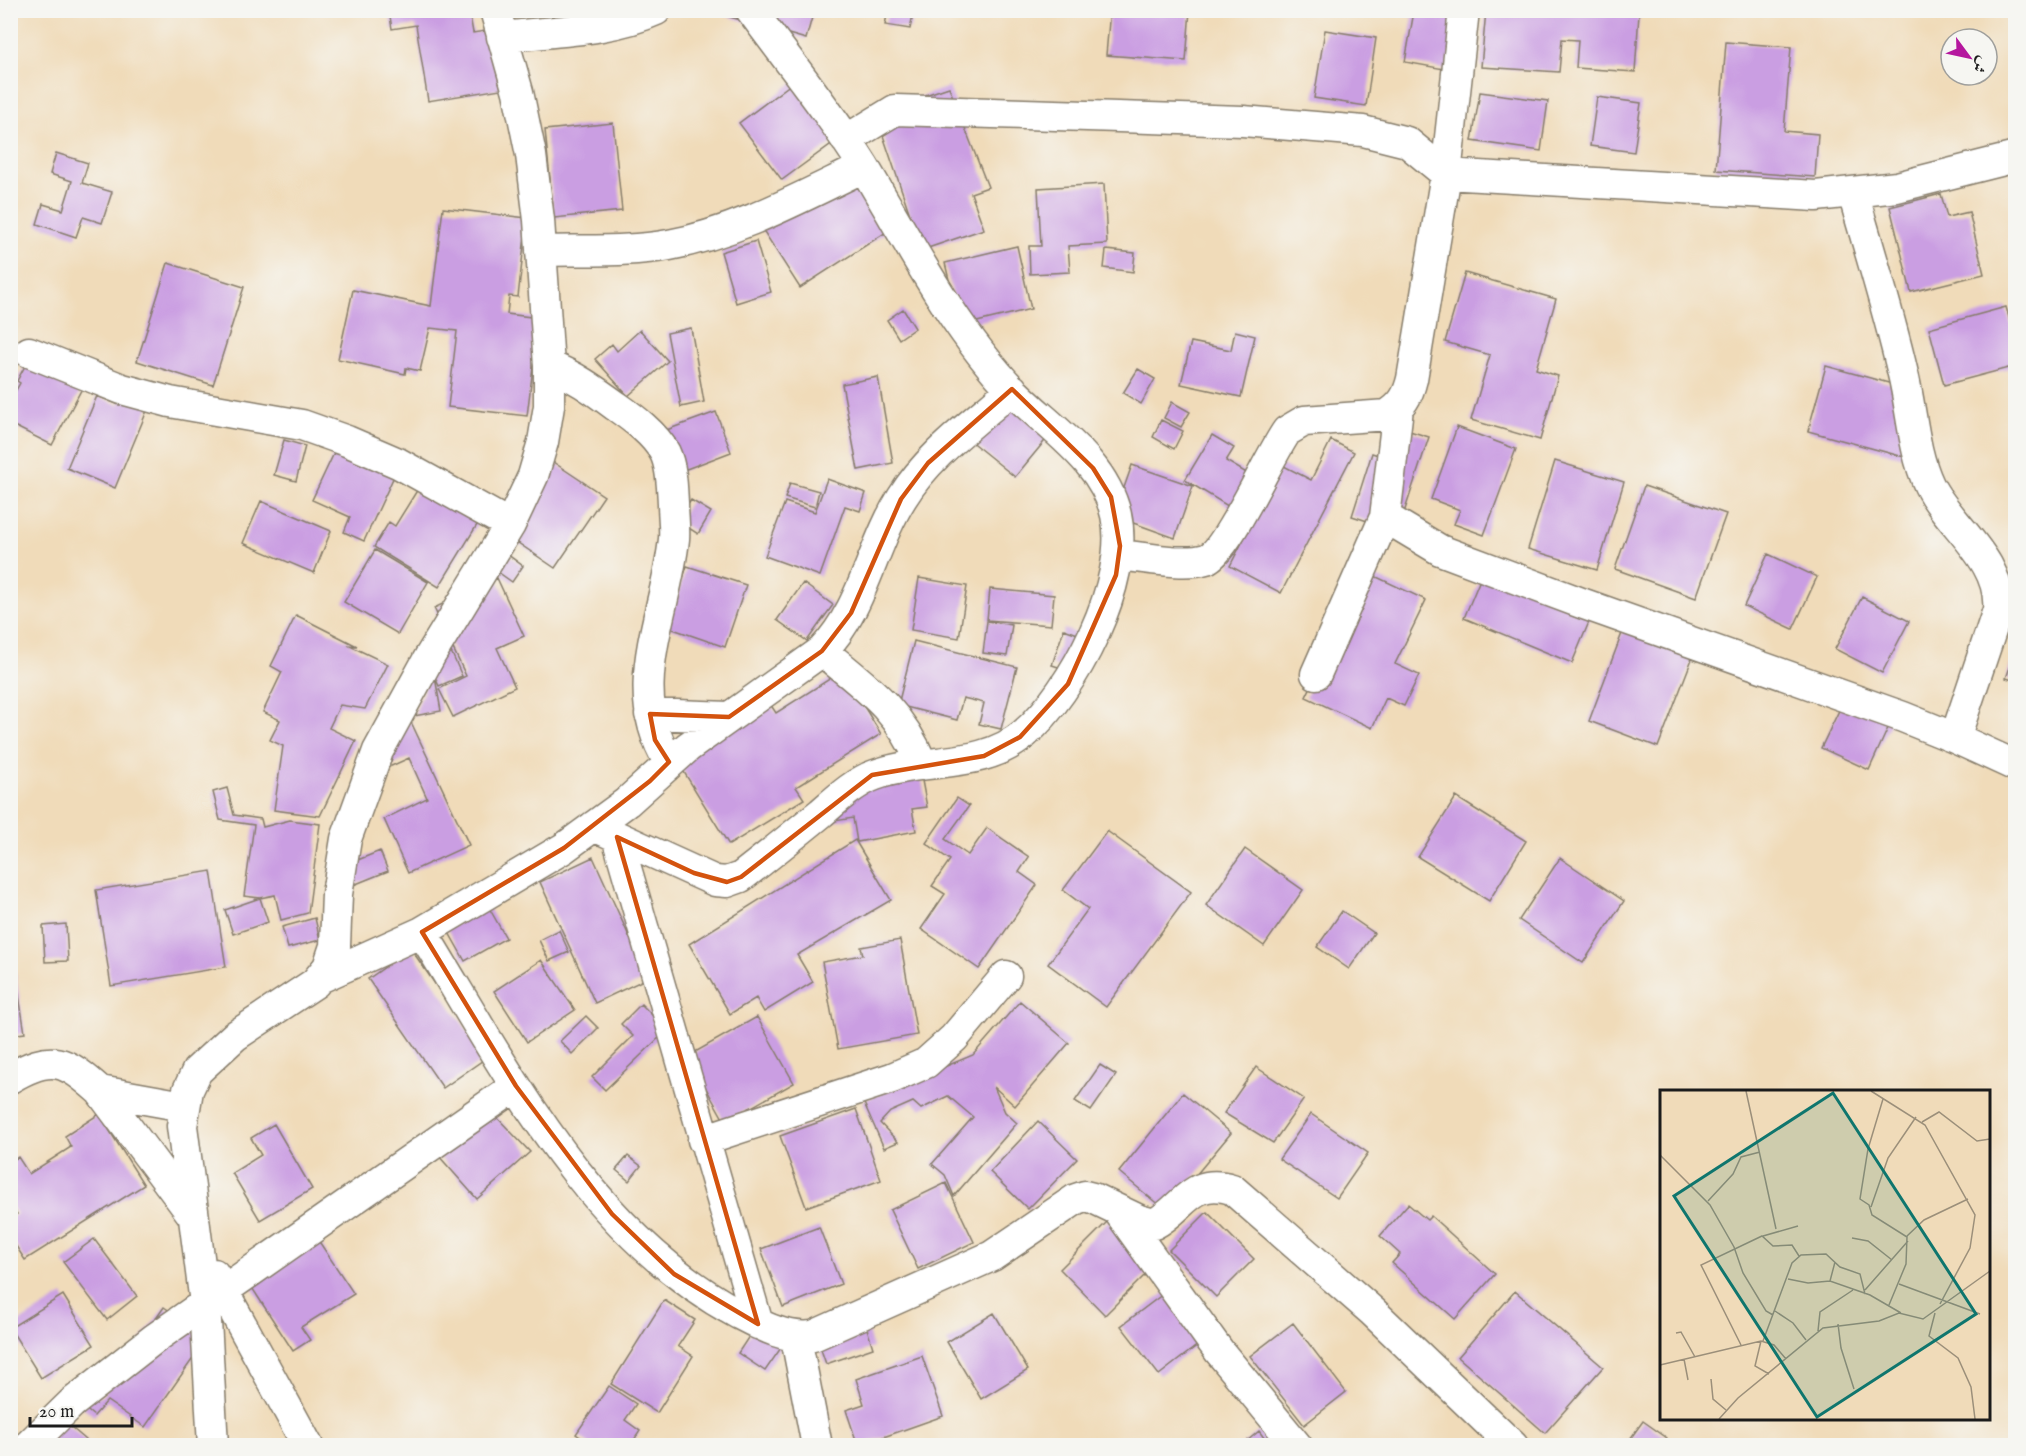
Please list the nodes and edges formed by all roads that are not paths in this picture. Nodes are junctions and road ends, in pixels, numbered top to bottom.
1 (656, 10) edge
2 (751, 10) edge
3 (1464, 10) edge
4 (498, 24) edge
5 (846, 140) junction
6 (2016, 157) edge
7 (864, 167) junction
8 (1446, 174) junction
9 (1853, 193) junction
10 (541, 251) junction
11 (29, 352) dead end
12 (549, 366) junction
13 (1012, 389) junction
14 (1398, 408) junction
15 (1385, 517) junction
16 (510, 525) junction
17 (1118, 555) junction
18 (822, 651) junction
19 (1316, 674) dead end
20 (650, 714) junction
21 (729, 717) junction
22 (1955, 738) junction
23 (669, 762) junction
24 (922, 764) junction
25 (2016, 766) edge
26 (606, 831) junction
27 (422, 932) junction
28 (1006, 976) dead end
29 (322, 977) junction
30 (10, 1078) edge
31 (516, 1086) junction
32 (100, 1091) junction
33 (184, 1106) junction
34 (703, 1140) junction
35 (1117, 1209) junction
36 (194, 1228) junction
37 (214, 1297) junction
38 (758, 1324) junction
39 (796, 1338) junction
40 (28, 1446) edge
41 (213, 1446) edge
42 (308, 1446) edge
43 (817, 1446) edge
44 (1297, 1446) edge
45 (1513, 1446) edge

1 - 4 street
2 - 5 street
3 - 8 street
4 - 10 street
5 - 7 street
5 - 8 street
6 - 9 street
7 - 10 street
7 - 13 street
8 - 9 street
8 - 14 street
9 - 22 street
10 - 12 street
11 - 16 street
12 - 16 street
12 - 20 street
13 - 17 street
13 - 18 street
14 - 15 street
14 - 17 street
15 - 19 street
15 - 22 street
16 - 29 street
17 - 24 street
18 - 21 street
18 - 24 street
20 - 21 street
20 - 23 street
21 - 23 street
22 - 25 street
23 - 26 street
24 - 26 street
26 - 27 street
26 - 34 street
27 - 29 street
27 - 31 street
28 - 34 street
29 - 33 street
30 - 32 street
31 - 37 street
31 - 38 street
32 - 33 street
32 - 36 street
33 - 36 street
34 - 38 street
35 - 39 street
35 - 44 street
35 - 45 street
36 - 37 street
37 - 40 street
37 - 41 street
37 - 42 street
38 - 39 street
39 - 43 street

